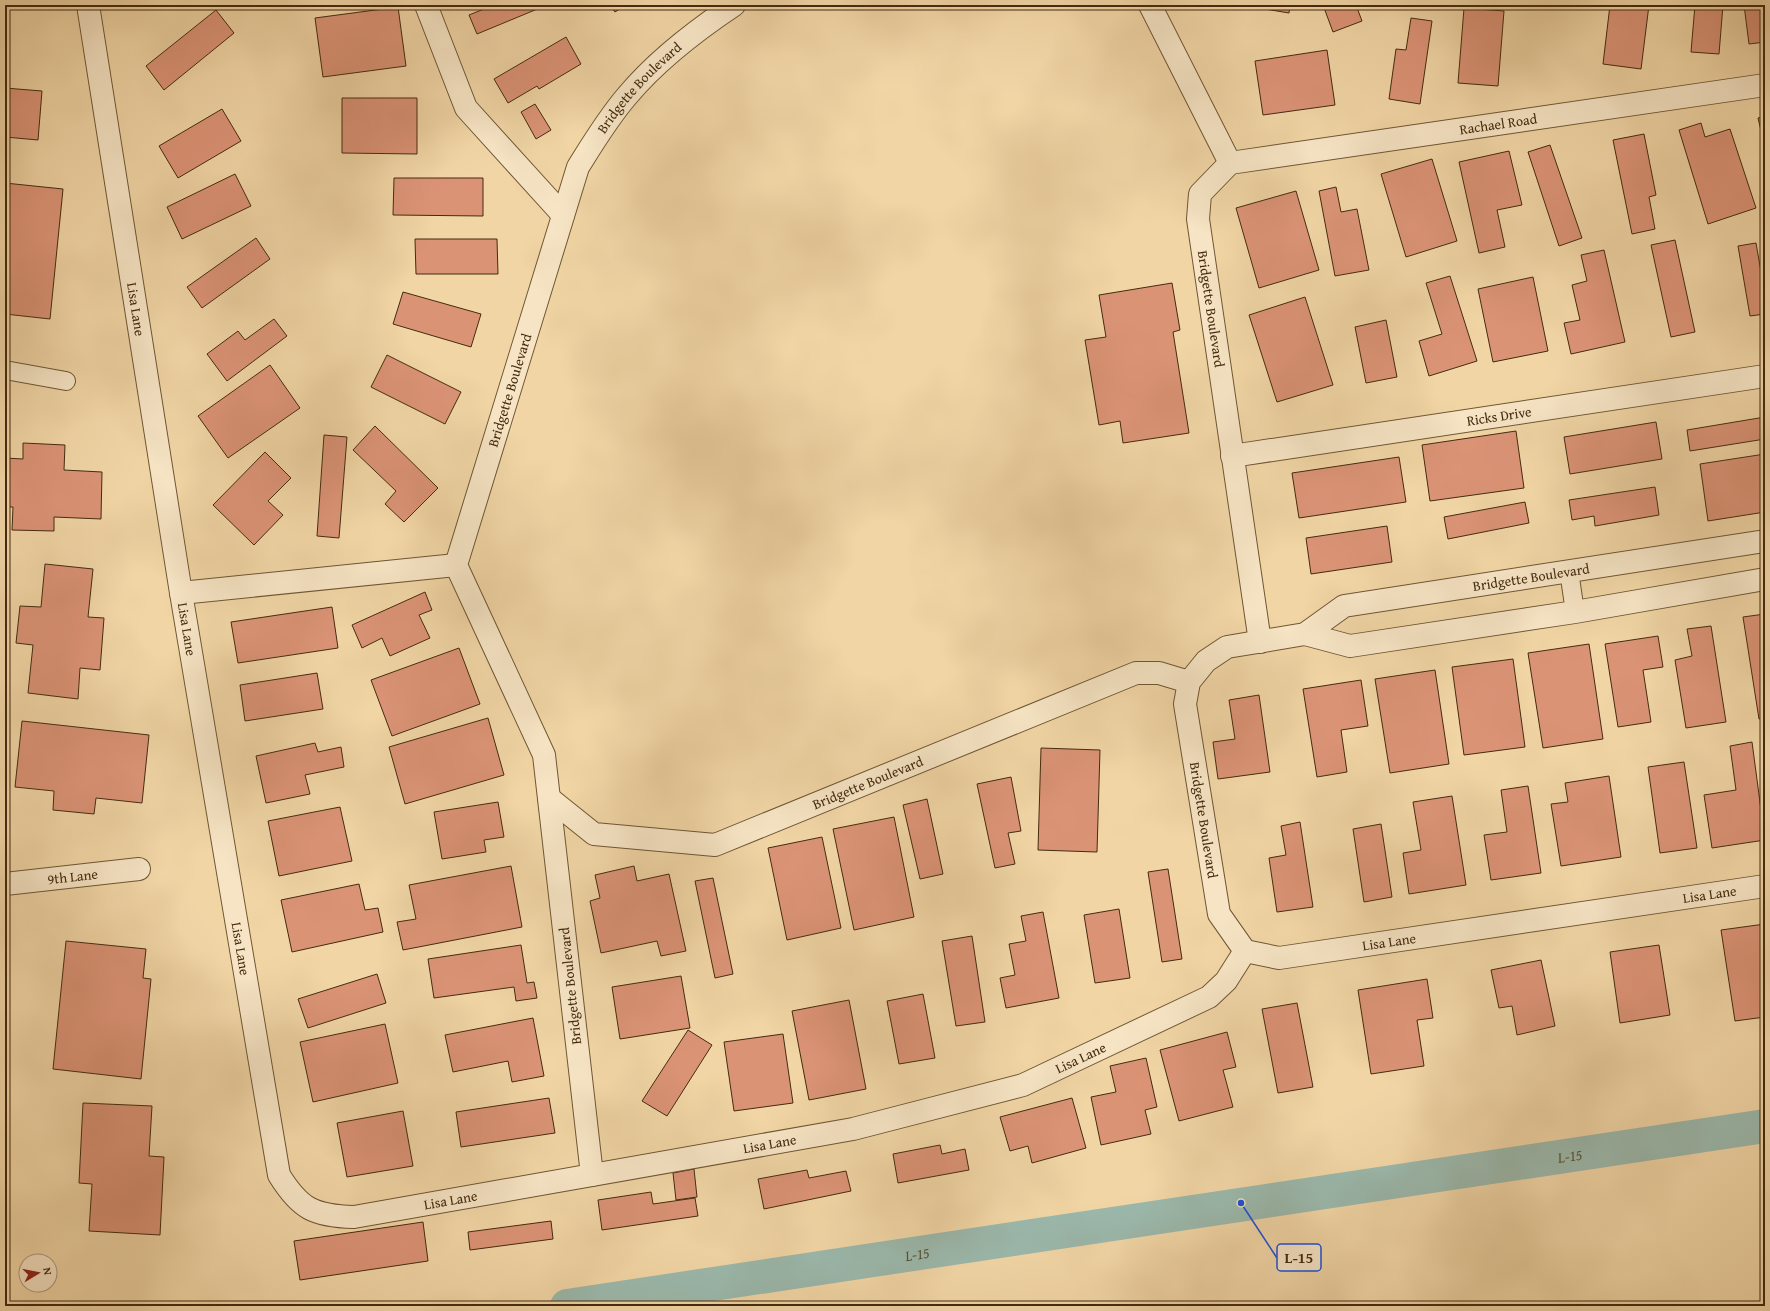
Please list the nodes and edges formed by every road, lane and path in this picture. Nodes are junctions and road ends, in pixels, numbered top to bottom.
1 (88, 5) edge
2 (426, 5) edge
3 (734, 5) edge
4 (1150, 5) edge
5 (1765, 85) edge
6 (1230, 163) junction
7 (563, 216) junction
8 (5, 370) edge
9 (1765, 376) edge
10 (66, 381) dead end
11 (1232, 456) junction
12 (1765, 541) edge
13 (456, 565) junction
14 (1568, 571) junction
15 (1765, 579) edge
16 (181, 593) junction
17 (1575, 612) junction
18 (1305, 634) junction
19 (1260, 642) junction
20 (1189, 682) junction
21 (549, 798) junction
22 (139, 869) dead end
23 (5, 884) edge
24 (1765, 886) edge
25 (1245, 951) junction
26 (592, 1175) junction

1 - 16 street, Lisa Lane
2 - 7 street
3 - 7 street, Bridgette Boulevard
4 - 6 street
5 - 6 street, Rachael Road
6 - 11 street, Bridgette Boulevard
7 - 13 street, Bridgette Boulevard
8 - 10 lane
9 - 11 street, Ricks Drive
11 - 19 street, Bridgette Boulevard
12 - 14 street, Bridgette Boulevard
13 - 16 street
13 - 21 street, Bridgette Boulevard
14 - 17 lane
14 - 18 street, Bridgette Boulevard
15 - 17 street, Bridgette Boulevard
16 - 26 street, Lisa Lane
17 - 18 street, Bridgette Boulevard
18 - 19 street, Bridgette Boulevard
19 - 20 street, Bridgette Boulevard
20 - 21 street, Bridgette Boulevard
20 - 25 street, Bridgette Boulevard
21 - 26 street, Bridgette Boulevard
22 - 23 street, 9th Lane
24 - 25 street, Lisa Lane
25 - 26 street, Lisa Lane

